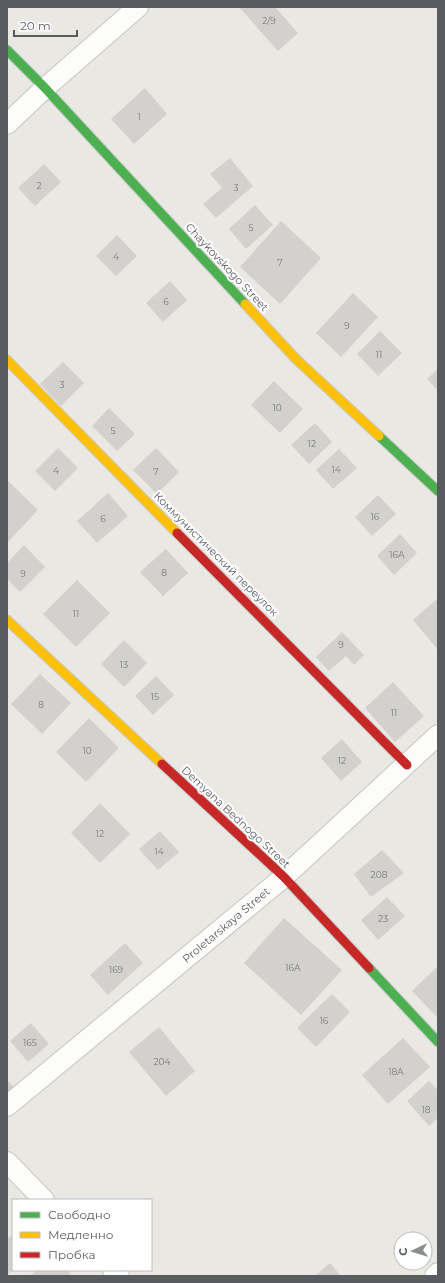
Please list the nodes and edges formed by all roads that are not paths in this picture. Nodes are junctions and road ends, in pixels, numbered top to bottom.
1 (138, 7) edge
2 (7, 50) edge
3 (45, 88) junction
4 (7, 124) edge
5 (7, 360) edge
6 (438, 491) edge
7 (7, 620) edge
8 (438, 735) edge
9 (407, 765) junction
10 (284, 877) junction
11 (438, 1042) edge
12 (7, 1106) edge
13 (7, 1162) edge
14 (43, 1199) edge
15 (438, 1273) edge
16 (435, 1276) edge

1 - 3 street
2 - 3 street, Chaykovskogo Street
3 - 4 street
3 - 6 street, Chaykovskogo Street
5 - 9 street, Коммунистический переулок
7 - 10 street, Demyana Bednogo Street
8 - 9 street, Proletarskaya Street
9 - 10 street, Proletarskaya Street
10 - 11 street, Demyana Bednogo Street
10 - 12 street, Proletarskaya Street
13 - 14 street
15 - 16 street

